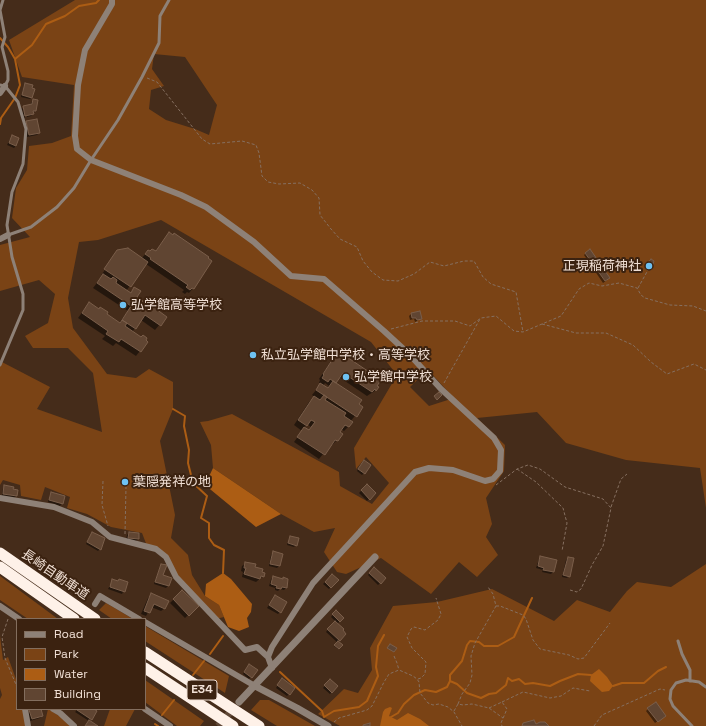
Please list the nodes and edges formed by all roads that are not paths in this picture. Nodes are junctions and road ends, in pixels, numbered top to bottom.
1 (3, 0) edge
2 (112, 0) edge
3 (170, 0) edge
4 (2, 86) edge
5 (0, 93) edge
6 (91, 160) junction
7 (8, 235) junction
8 (0, 239) edge
9 (0, 365) edge
10 (0, 498) edge
11 (0, 553) edge
12 (375, 557) dead end
13 (0, 566) edge
14 (95, 604) dead end
15 (0, 606) edge
16 (18, 618) edge
17 (73, 618) edge
18 (94, 618) edge
19 (137, 618) edge
20 (146, 623) edge
21 (678, 641) dead end
22 (146, 653) edge
23 (268, 657) junction
24 (272, 668) junction
25 (146, 669) edge
26 (690, 681) junction
27 (255, 686) junction
28 (706, 687) edge
29 (239, 702) tunnel mouth
30 (146, 709) edge
31 (25, 710) edge
32 (55, 710) edge
33 (331, 725) edge
34 (28, 726) edge
35 (74, 726) edge
36 (170, 726) edge
37 (233, 726) edge
38 (259, 726) edge
39 (692, 726) edge

1 - 4 lane
2 - 6 street
3 - 6 lane
4 - 5 street
4 - 7 lane
6 - 7 lane
6 - 23 street
7 - 8 street
7 - 9 lane
10 - 23 street
11 - 18 highway, 長崎自動車道
12 - 24 street
13 - 17 highway, 長崎自動車道
14 - 19 street
15 - 16 street
20 - 27 street
21 - 26 lane
22 - 38 highway, E34
23 - 24 street
24 - 27 street
25 - 37 highway, E34
26 - 28 lane
26 - 39 lane
27 - 29 street
27 - 33 street
30 - 36 street
31 - 34 street
32 - 35 street

